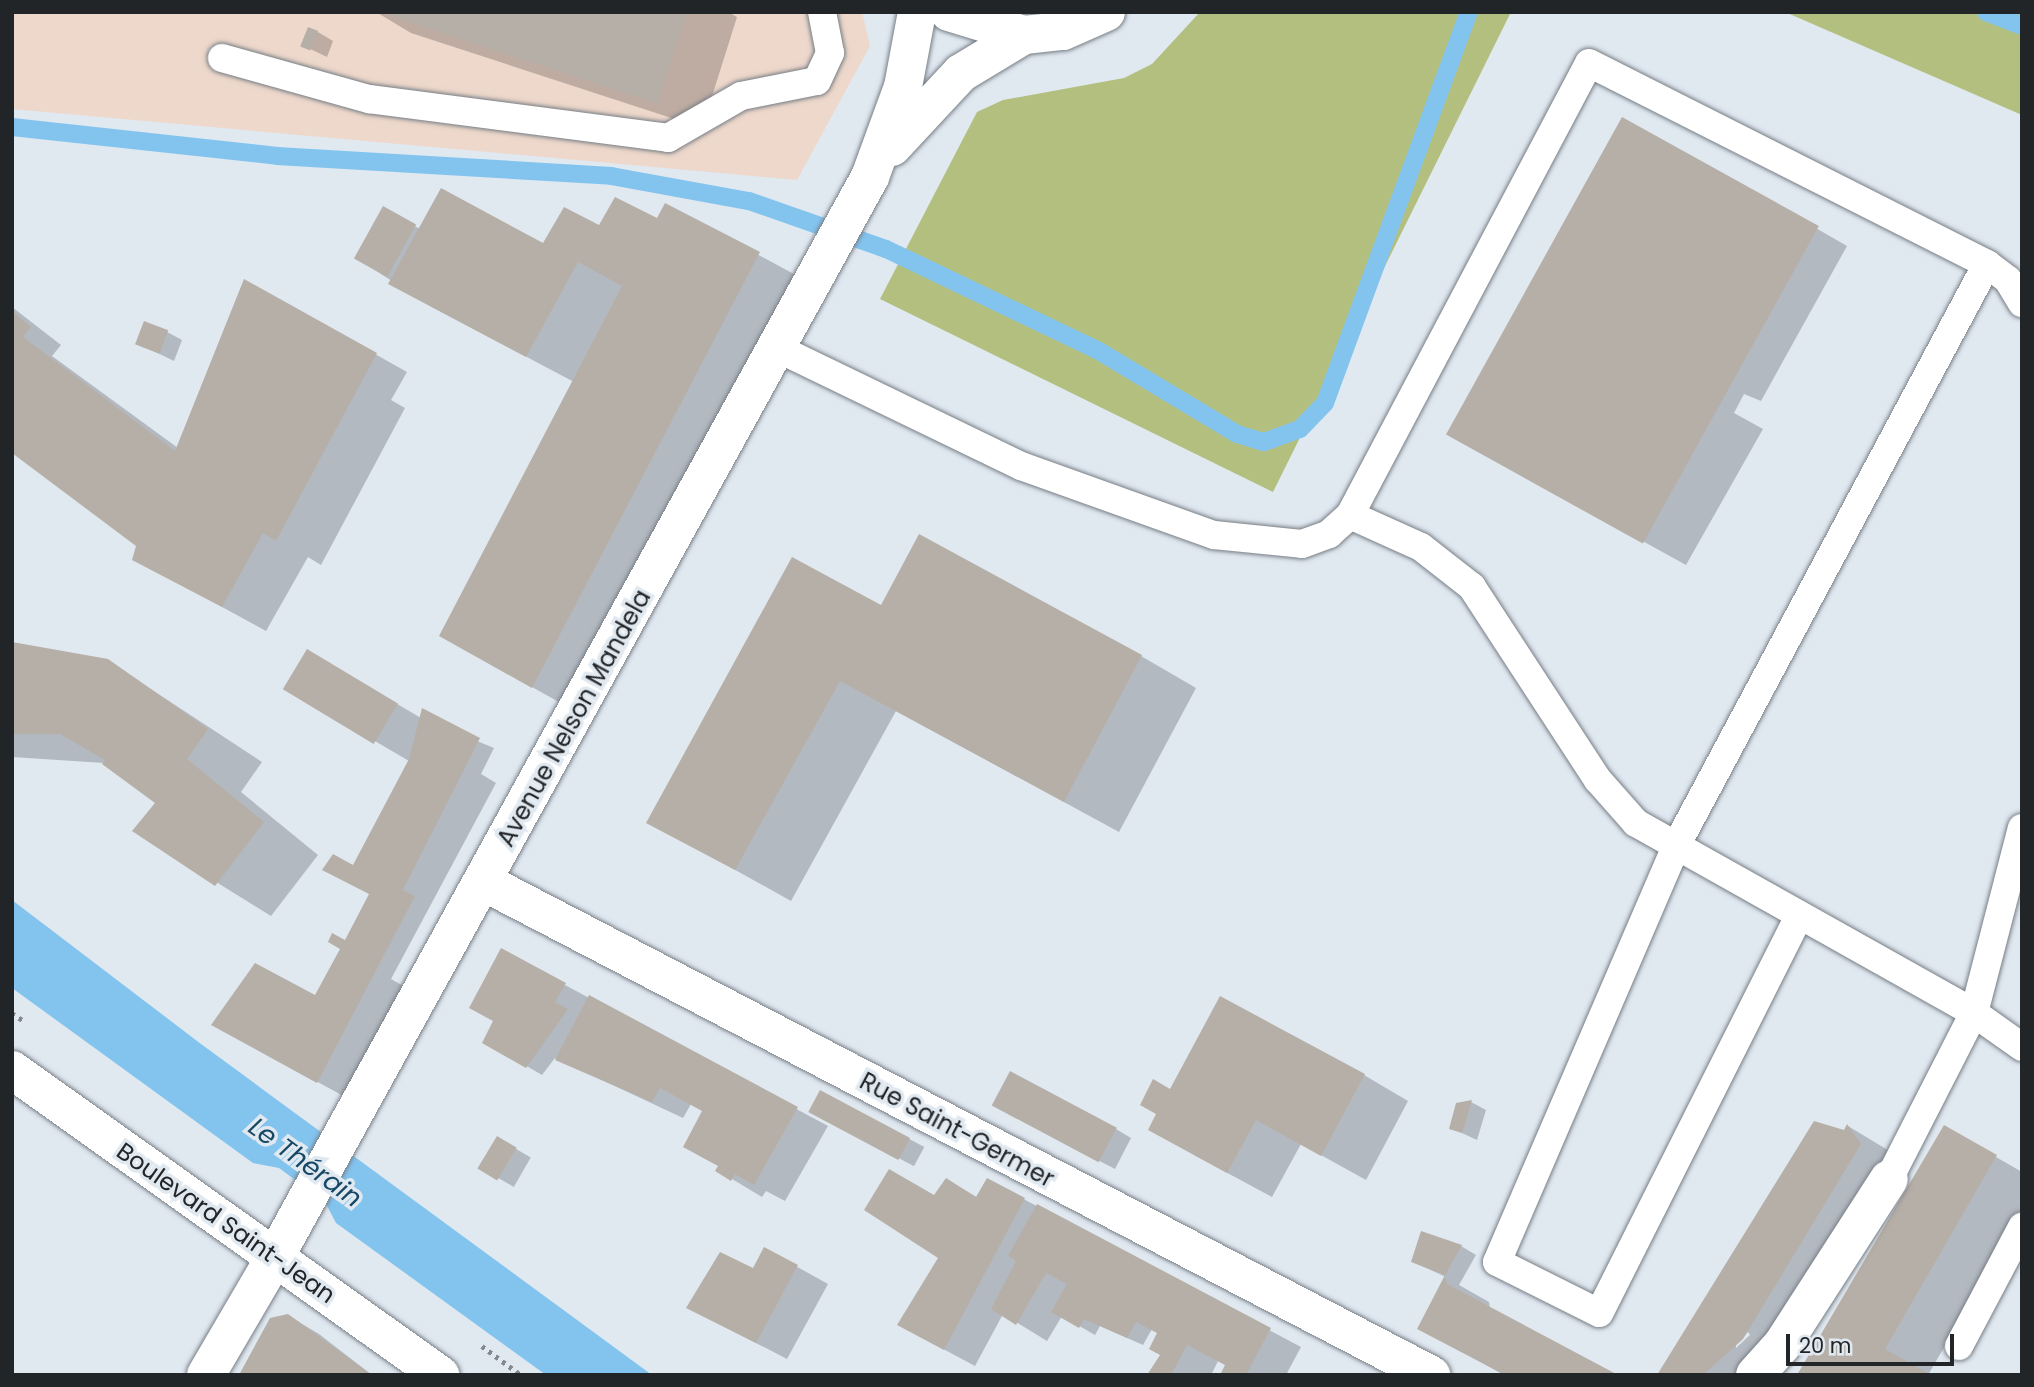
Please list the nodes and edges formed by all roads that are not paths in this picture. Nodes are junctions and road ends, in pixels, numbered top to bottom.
1 (822, 12) edge
2 (917, 12) edge
3 (950, 12) edge
4 (1106, 12) edge
5 (1024, 35) junction
6 (222, 58) dead end
7 (864, 188) junction
8 (1987, 264) junction
9 (2022, 303) edge
10 (777, 348) junction
11 (1350, 515) junction
12 (2022, 828) edge
13 (1675, 848) junction
14 (484, 882) junction
15 (1798, 918) junction
16 (1974, 1013) junction
17 (2022, 1047) edge
18 (12, 1070) edge
19 (1889, 1179) joint
20 (2022, 1227) edge
21 (275, 1257) junction
22 (1959, 1346) dead end
23 (206, 1375) edge
24 (440, 1375) edge
25 (1431, 1375) edge
26 (1755, 1375) edge

1 - 6 lane
2 - 7 street, Avenue Nelson Mandela
3 - 5 street, Avenue Nelson Mandela
4 - 5 street, Avenue Nelson Mandela
5 - 7 street, Avenue Nelson Mandela
7 - 10 street, Avenue Nelson Mandela
8 - 9 lane
8 - 11 lane
8 - 13 lane
10 - 11 lane
10 - 14 street, Avenue Nelson Mandela
11 - 13 lane
12 - 16 lane
13 - 15 lane
13 - 15 lane
14 - 21 street, Avenue Nelson Mandela
14 - 25 street, Rue Saint-Germer
15 - 16 lane
16 - 17 lane
16 - 19 lane
18 - 21 street, Boulevard Saint-Jean
19 - 26 street
20 - 22 lane
21 - 23 street, Avenue Nelson Mandela
21 - 24 street, Boulevard Saint-Jean

